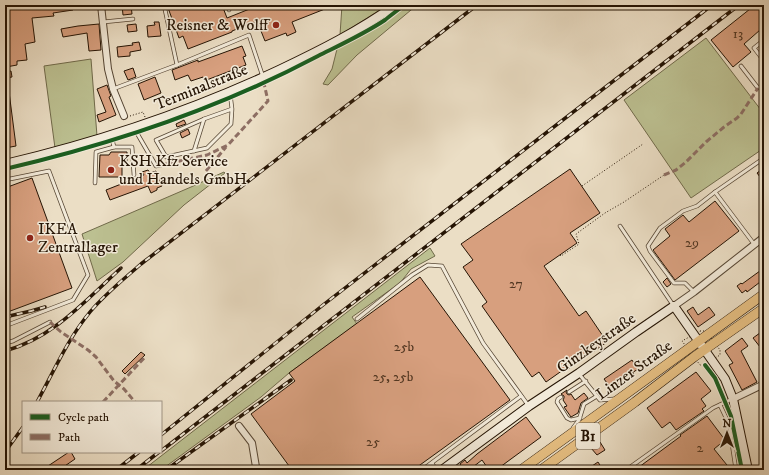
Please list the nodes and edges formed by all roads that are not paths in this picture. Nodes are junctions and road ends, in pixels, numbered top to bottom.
1 (101, 5) edge
2 (164, 5) edge
3 (227, 5) edge
4 (395, 5) edge
5 (229, 10) dead end
6 (133, 19) dead end
7 (102, 22) junction
8 (764, 40) edge
9 (764, 61) edge
10 (177, 65) junction
11 (741, 66) dead end
12 (263, 78) junction
13 (764, 84) edge
14 (114, 89) junction
15 (230, 92) junction
16 (232, 109) junction
17 (124, 116) road end
18 (204, 119) junction
19 (134, 128) junction
20 (110, 135) junction
21 (114, 147) junction
22 (194, 151) junction
23 (764, 158) edge
24 (5, 164) edge
25 (161, 165) dead end
26 (134, 175) dead end
27 (5, 180) edge
28 (95, 183) dead end
29 (715, 192) junction
30 (620, 226) dead end
31 (764, 237) edge
32 (754, 244) junction
33 (694, 292) junction
34 (764, 294) edge
35 (674, 306) junction
36 (764, 308) edge
37 (357, 319) dead end
38 (50, 322) dead end
39 (5, 326) edge
40 (698, 341) junction
41 (5, 343) edge
42 (705, 350) junction
43 (579, 373) junction
44 (586, 382) junction
45 (764, 384) edge
46 (569, 392) dead end
47 (521, 396) junction
48 (597, 396) junction
49 (561, 397) dead end
50 (619, 399) junction
51 (733, 399) junction
52 (720, 405) junction
53 (529, 406) junction
54 (580, 418) junction
55 (239, 426) dead end
56 (572, 434) junction
57 (432, 463) junction
58 (447, 468) edge
59 (222, 470) edge
60 (233, 470) edge
61 (255, 470) edge
62 (422, 470) edge
63 (436, 470) edge
64 (522, 470) edge
65 (541, 470) edge
66 (626, 470) edge
67 (736, 470) edge
68 (748, 470) edge

1 - 7 street
2 - 10 lane
3 - 5 lane
4 - 12 street, Terminalstraße
6 - 7 lane
7 - 14 street
8 - 9 lane
10 - 12 lane
10 - 14 lane
11 - 13 lane
12 - 15 street, Terminalstraße
14 - 17 street
15 - 16 lane
15 - 19 street, Terminalstraße
16 - 18 lane
16 - 22 lane
18 - 22 lane
18 - 22 lane
19 - 20 street, Terminalstraße
19 - 25 lane
20 - 21 lane
20 - 24 street, Terminalstraße
21 - 26 lane
21 - 28 lane
23 - 29 lane
27 - 39 lane
29 - 32 lane
29 - 33 lane
30 - 35 lane
31 - 32 street, Ginzkeystraße
32 - 33 street, Ginzkeystraße
33 - 35 street, Ginzkeystraße
34 - 40 main road, Linzer Straße / B1
35 - 40 street
35 - 43 street, Ginzkeystraße
36 - 42 main road, Linzer Straße / B1
37 - 47 lane
38 - 41 lane
40 - 42 street
40 - 50 main road, Linzer Straße / B1
42 - 51 street
42 - 65 main road, Linzer Straße / B1
43 - 44 lane
43 - 53 street, Ginzkeystraße
44 - 46 lane
44 - 48 lane
45 - 51 street
47 - 53 lane
47 - 57 lane
48 - 50 lane
48 - 54 lane
49 - 54 lane
50 - 56 main road, Linzer Straße / B1
51 - 52 lane
51 - 68 street
52 - 66 lane
52 - 67 lane
53 - 58 street, Ginzkeystraße
54 - 56 lane
55 - 61 street
56 - 64 main road, Linzer Straße / B1
57 - 62 lane
57 - 63 lane
59 - 60 lane

